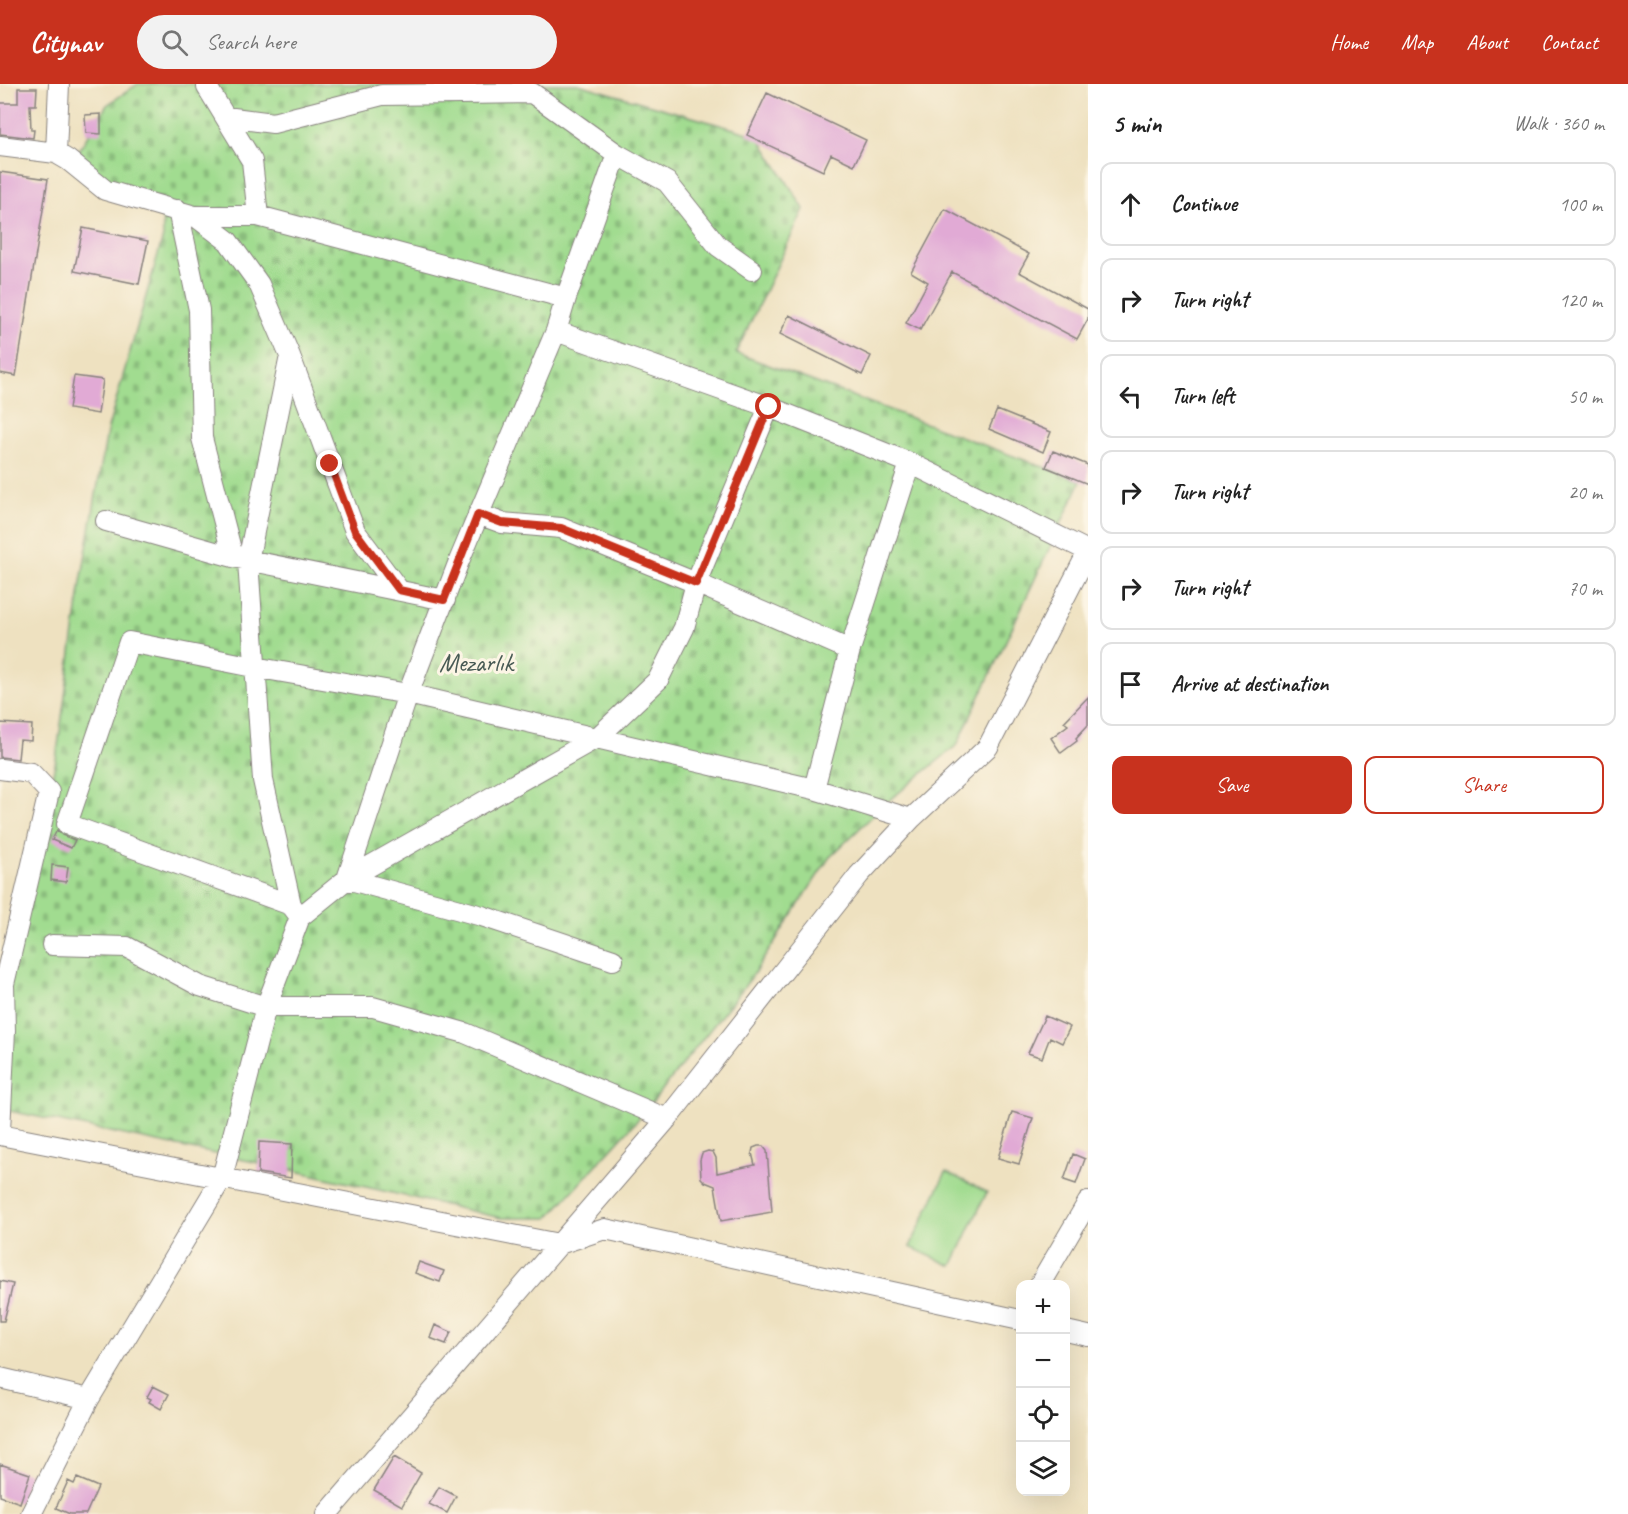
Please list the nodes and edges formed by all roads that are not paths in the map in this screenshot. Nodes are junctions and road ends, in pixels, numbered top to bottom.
1 (51, 84) edge
2 (60, 84) edge
3 (511, 84) edge
4 (204, 85) edge
5 (532, 93) junction
6 (226, 117) junction
7 (0, 146) edge
8 (56, 153) junction
9 (617, 154) junction
10 (186, 213) junction
11 (258, 216) junction
12 (752, 270) dead end
13 (566, 298) junction
14 (556, 331) junction
15 (291, 356) junction
16 (769, 407) junction
17 (910, 463) junction
18 (478, 514) junction
19 (106, 521) dead end
20 (1088, 552) edge
21 (241, 559) junction
22 (696, 583) junction
23 (399, 590) junction
24 (444, 600) junction
25 (850, 650) junction
26 (254, 667) junction
27 (408, 694) junction
28 (598, 737) junction
29 (0, 769) edge
30 (814, 789) junction
31 (911, 819) junction
32 (347, 879) junction
33 (295, 911) junction
34 (52, 945) dead end
35 (613, 960) dead end
36 (266, 1007) junction
37 (2, 1030) edge
38 (667, 1119) junction
39 (0, 1131) edge
40 (0, 1135) edge
41 (222, 1178) junction
42 (1088, 1202) edge
43 (559, 1244) junction
44 (1042, 1280) edge
45 (1016, 1319) edge
46 (1070, 1332) edge
47 (1088, 1336) edge
48 (0, 1378) edge
49 (89, 1400) junction
50 (31, 1514) edge
51 (327, 1514) edge

1 - 2 street
2 - 8 street
3 - 5 street
4 - 6 street
5 - 6 street
5 - 9 street
6 - 11 street
7 - 8 street
8 - 10 street
9 - 12 street
9 - 13 street
10 - 11 street
10 - 15 street
10 - 21 street
11 - 13 street
13 - 14 street
14 - 16 street
14 - 18 street
15 - 21 street
15 - 23 street
16 - 17 street
16 - 22 street
17 - 20 street
17 - 25 street
18 - 22 street
18 - 24 street
19 - 21 street
20 - 31 street
21 - 23 street
21 - 26 street
22 - 25 street
22 - 28 street
23 - 24 street
24 - 27 street
25 - 30 street
26 - 27 street
26 - 33 street
26 - 33 street
27 - 28 street
27 - 32 street
28 - 30 street
28 - 32 street
29 - 37 street
30 - 31 street
31 - 38 street
32 - 33 street
32 - 35 street
33 - 36 street
34 - 36 street
36 - 38 street
36 - 41 street
37 - 39 street
38 - 43 street
40 - 41 street
41 - 43 street
41 - 49 street
42 - 44 street
43 - 45 street
43 - 51 street
46 - 47 street
48 - 49 street
49 - 50 street

